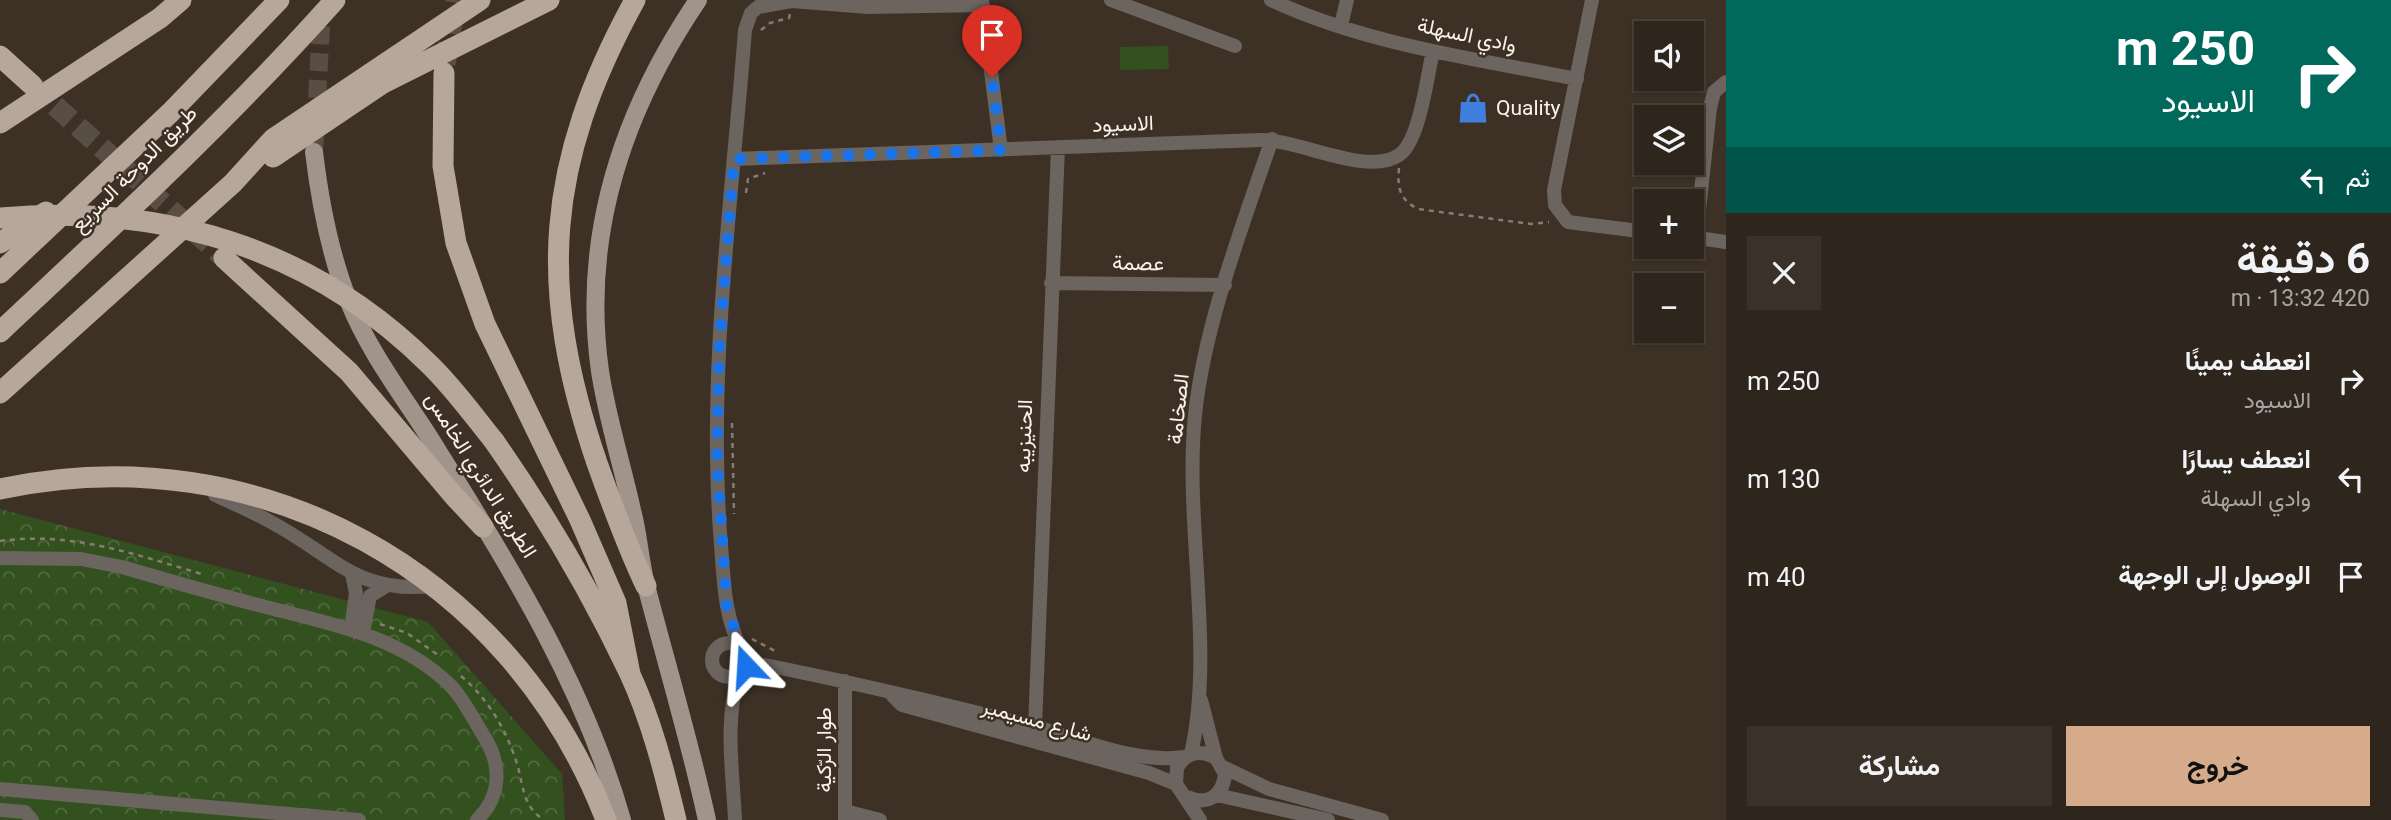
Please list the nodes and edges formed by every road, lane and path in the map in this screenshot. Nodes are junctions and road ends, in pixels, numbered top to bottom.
1 (181, 0) edge
2 (279, 0) edge
3 (335, 0) edge
4 (480, 0) edge
5 (550, 0) edge
6 (635, 0) edge
7 (698, 0) edge
8 (1111, 0) edge
9 (1271, 0) edge
10 (1347, 0) edge
11 (1592, 0) edge
12 (792, 1) edge
13 (983, 2) edge
14 (868, 4) edge
15 (1141, 6) edge
16 (1341, 25) junction
17 (758, 32) dead end
18 (1235, 46) dead end
19 (1433, 51) junction
20 (0, 56) edge
21 (444, 73) tunnel mouth
22 (1577, 79) junction
23 (1726, 82) edge
24 (32, 85) tunnel mouth
25 (0, 123) edge
26 (1272, 139) junction
27 (1058, 147) junction
28 (1001, 150) junction
29 (314, 152) tunnel mouth
30 (1401, 154) junction
31 (769, 158) junction
32 (734, 159) junction
33 (107, 173) junction
34 (233, 183) junction
35 (1700, 189) edge
36 (745, 196) dead end
37 (1560, 214) junction
38 (0, 218) edge
39 (1634, 230) edge
40 (1704, 239) edge
41 (1726, 242) edge
42 (0, 243) edge
43 (224, 258) tunnel mouth
44 (0, 273) edge
45 (1051, 283) junction
46 (1225, 285) junction
47 (0, 332) edge
48 (0, 393) edge
49 (732, 412) dead end
50 (189, 482) junction
51 (0, 489) edge
52 (734, 517) dead end
53 (483, 527) junction
54 (0, 558) edge
55 (352, 574) junction
56 (386, 586) junction
57 (435, 586) junction
58 (646, 586) junction
59 (727, 611) junction
60 (357, 631) junction
61 (719, 646) junction
62 (778, 653) dead end
63 (743, 657) junction
64 (630, 674) junction
65 (845, 681) junction
66 (1199, 692) junction
67 (1032, 734) junction
68 (1188, 756) junction
69 (1118, 757) junction
70 (1220, 762) junction
71 (1177, 784) junction
72 (0, 789) edge
73 (1187, 797) junction
74 (1213, 797) junction
75 (0, 810) edge
76 (845, 815) edge
77 (32, 820) edge
78 (359, 820) edge
79 (477, 820) edge
80 (606, 820) edge
81 (622, 820) edge
82 (676, 820) edge
83 (707, 820) edge
84 (735, 820) edge
85 (880, 820) edge
86 (1200, 820) edge
87 (1209, 820) edge
88 (1328, 820) edge
89 (1382, 820) edge

1 - 25 highway
2 - 33 highway, طريق الدوحة السريع
3 - 47 highway, طريق الدوحة السريع
4 - 34 highway
5 - 34 highway
6 - 58 highway
7 - 58 main road
8 - 15 street
9 - 16 street, وادي السهلة
10 - 16 street
11 - 22 street
12 - 14 street
12 - 17 path
12 - 32 street
13 - 14 street
13 - 28 street
15 - 18 street
16 - 19 street, وادي السهلة
19 - 22 street, وادي السهلة
19 - 30 street
20 - 24 highway
21 - 64 highway
22 - 37 street
23 - 35 street
26 - 27 street, الاسيود
26 - 30 street, الاسيود
26 - 46 street, الصخامة
27 - 28 street, الاسيود
27 - 45 street, الحنيزيبه
28 - 31 street, الاسيود
29 - 53 main road, الطريق الدائري الخامس
30 - 37 path
31 - 32 street, الاسيود
31 - 36 path
32 - 59 street
33 - 42 highway
33 - 44 highway, طريق الدوحة السريع
34 - 48 highway
37 - 39 street
38 - 64 highway, bridge
40 - 41 street
43 - 53 highway
45 - 46 street, عصمة
45 - 67 street, الحنيزيبه
46 - 66 street, الصخامة
49 - 52 path
50 - 51 highway
50 - 55 street
50 - 57 highway
53 - 81 main road, الطريق الدائري الخامس
54 - 60 street
55 - 56 street
55 - 60 street
56 - 57 street
56 - 60 street
57 - 80 highway
58 - 83 main road
59 - 61 street
59 - 63 street
60 - 79 street
61 - 63 street
61 - 63 street
62 - 63 path
63 - 65 street, شارع مسيمير
63 - 84 street
64 - 82 highway
65 - 67 street, شارع مسيمير
65 - 76 street, طوار الرّكية
66 - 68 street, الصخامة
66 - 70 street, الصخامة
67 - 69 street, شارع مسيمير
68 - 69 street, شارع مسيمير
68 - 70 street
68 - 71 street
69 - 71 street, شارع مسيمير
70 - 74 street
70 - 89 street
71 - 73 street
72 - 78 street
73 - 74 street
73 - 86 street
74 - 87 street
74 - 88 street
75 - 77 street
76 - 85 street

